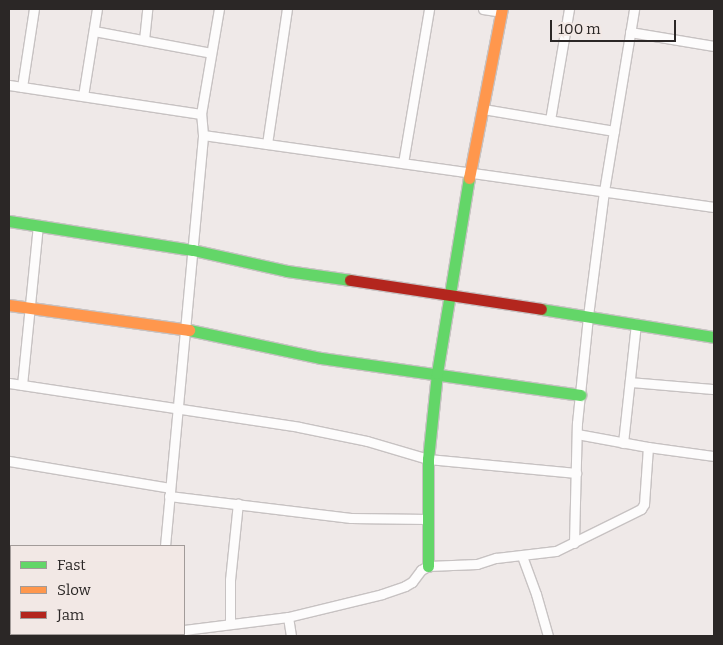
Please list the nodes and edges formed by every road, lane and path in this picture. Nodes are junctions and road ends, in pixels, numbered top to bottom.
1 (34, 9) edge
2 (97, 9) edge
3 (147, 9) edge
4 (219, 9) edge
5 (287, 9) edge
6 (429, 9) edge
7 (483, 9) edge
8 (569, 9) edge
9 (634, 9) edge
10 (501, 10) edge
11 (94, 31) junction
12 (630, 32) junction
13 (144, 40) junction
14 (714, 46) edge
15 (211, 53) junction
16 (9, 84) edge
17 (22, 86) junction
18 (83, 96) junction
19 (483, 109) junction
20 (201, 114) junction
21 (550, 120) junction
22 (614, 131) junction
23 (203, 135) junction
24 (267, 144) junction
25 (403, 163) junction
26 (470, 172) junction
27 (604, 191) junction
28 (714, 207) edge
29 (9, 221) edge
30 (38, 226) junction
31 (193, 250) junction
32 (450, 297) junction
33 (9, 305) edge
34 (30, 308) junction
35 (588, 316) junction
36 (636, 324) junction
37 (184, 329) junction
38 (714, 337) edge
39 (437, 373) junction
40 (630, 382) junction
41 (9, 383) edge
42 (22, 385) junction
43 (714, 389) edge
44 (580, 395) junction
45 (177, 408) junction
46 (577, 434) junction
47 (623, 443) junction
48 (648, 447) junction
49 (714, 456) edge
50 (428, 459) junction
51 (9, 461) edge
52 (576, 473) junction
53 (170, 492) junction
54 (238, 503) junction
55 (428, 519) junction
56 (574, 543) junction
57 (165, 545) edge
58 (522, 556) junction
59 (428, 566) junction
60 (288, 616) junction
61 (230, 624) junction
62 (185, 630) edge
63 (291, 636) edge
64 (548, 636) edge

1 - 17 street
2 - 11 street
3 - 13 street
4 - 15 street
5 - 24 street
6 - 25 street
7 - 10 street
8 - 21 street
9 - 12 street
10 - 19 street
11 - 13 street
11 - 18 street
12 - 14 street
12 - 22 street
13 - 15 street
15 - 20 street
16 - 17 street
17 - 18 street
18 - 20 street
19 - 21 street
19 - 26 street
20 - 23 street
21 - 22 street
22 - 27 street
23 - 24 street
23 - 31 street
24 - 25 street
25 - 26 street
26 - 27 street
26 - 32 street
27 - 28 street
27 - 35 street
29 - 30 street
30 - 31 street
30 - 34 street
31 - 32 street
31 - 37 street
32 - 35 street
32 - 39 street
33 - 34 street
34 - 37 street
34 - 42 street
35 - 36 street
35 - 44 street
36 - 38 street
36 - 40 street
37 - 39 street
37 - 45 street
39 - 44 street
39 - 50 street
40 - 43 street
40 - 47 street
41 - 42 street
42 - 45 street
44 - 46 street
45 - 50 street
45 - 53 street
46 - 47 street
46 - 52 street
47 - 48 street
48 - 49 street
48 - 56 street
50 - 52 street
50 - 55 street
51 - 53 street
52 - 56 street
53 - 54 street
53 - 57 street
54 - 55 street
54 - 61 street
55 - 59 street
56 - 58 street
58 - 59 street
58 - 64 street
59 - 60 street
60 - 61 street
60 - 63 street
61 - 62 street

